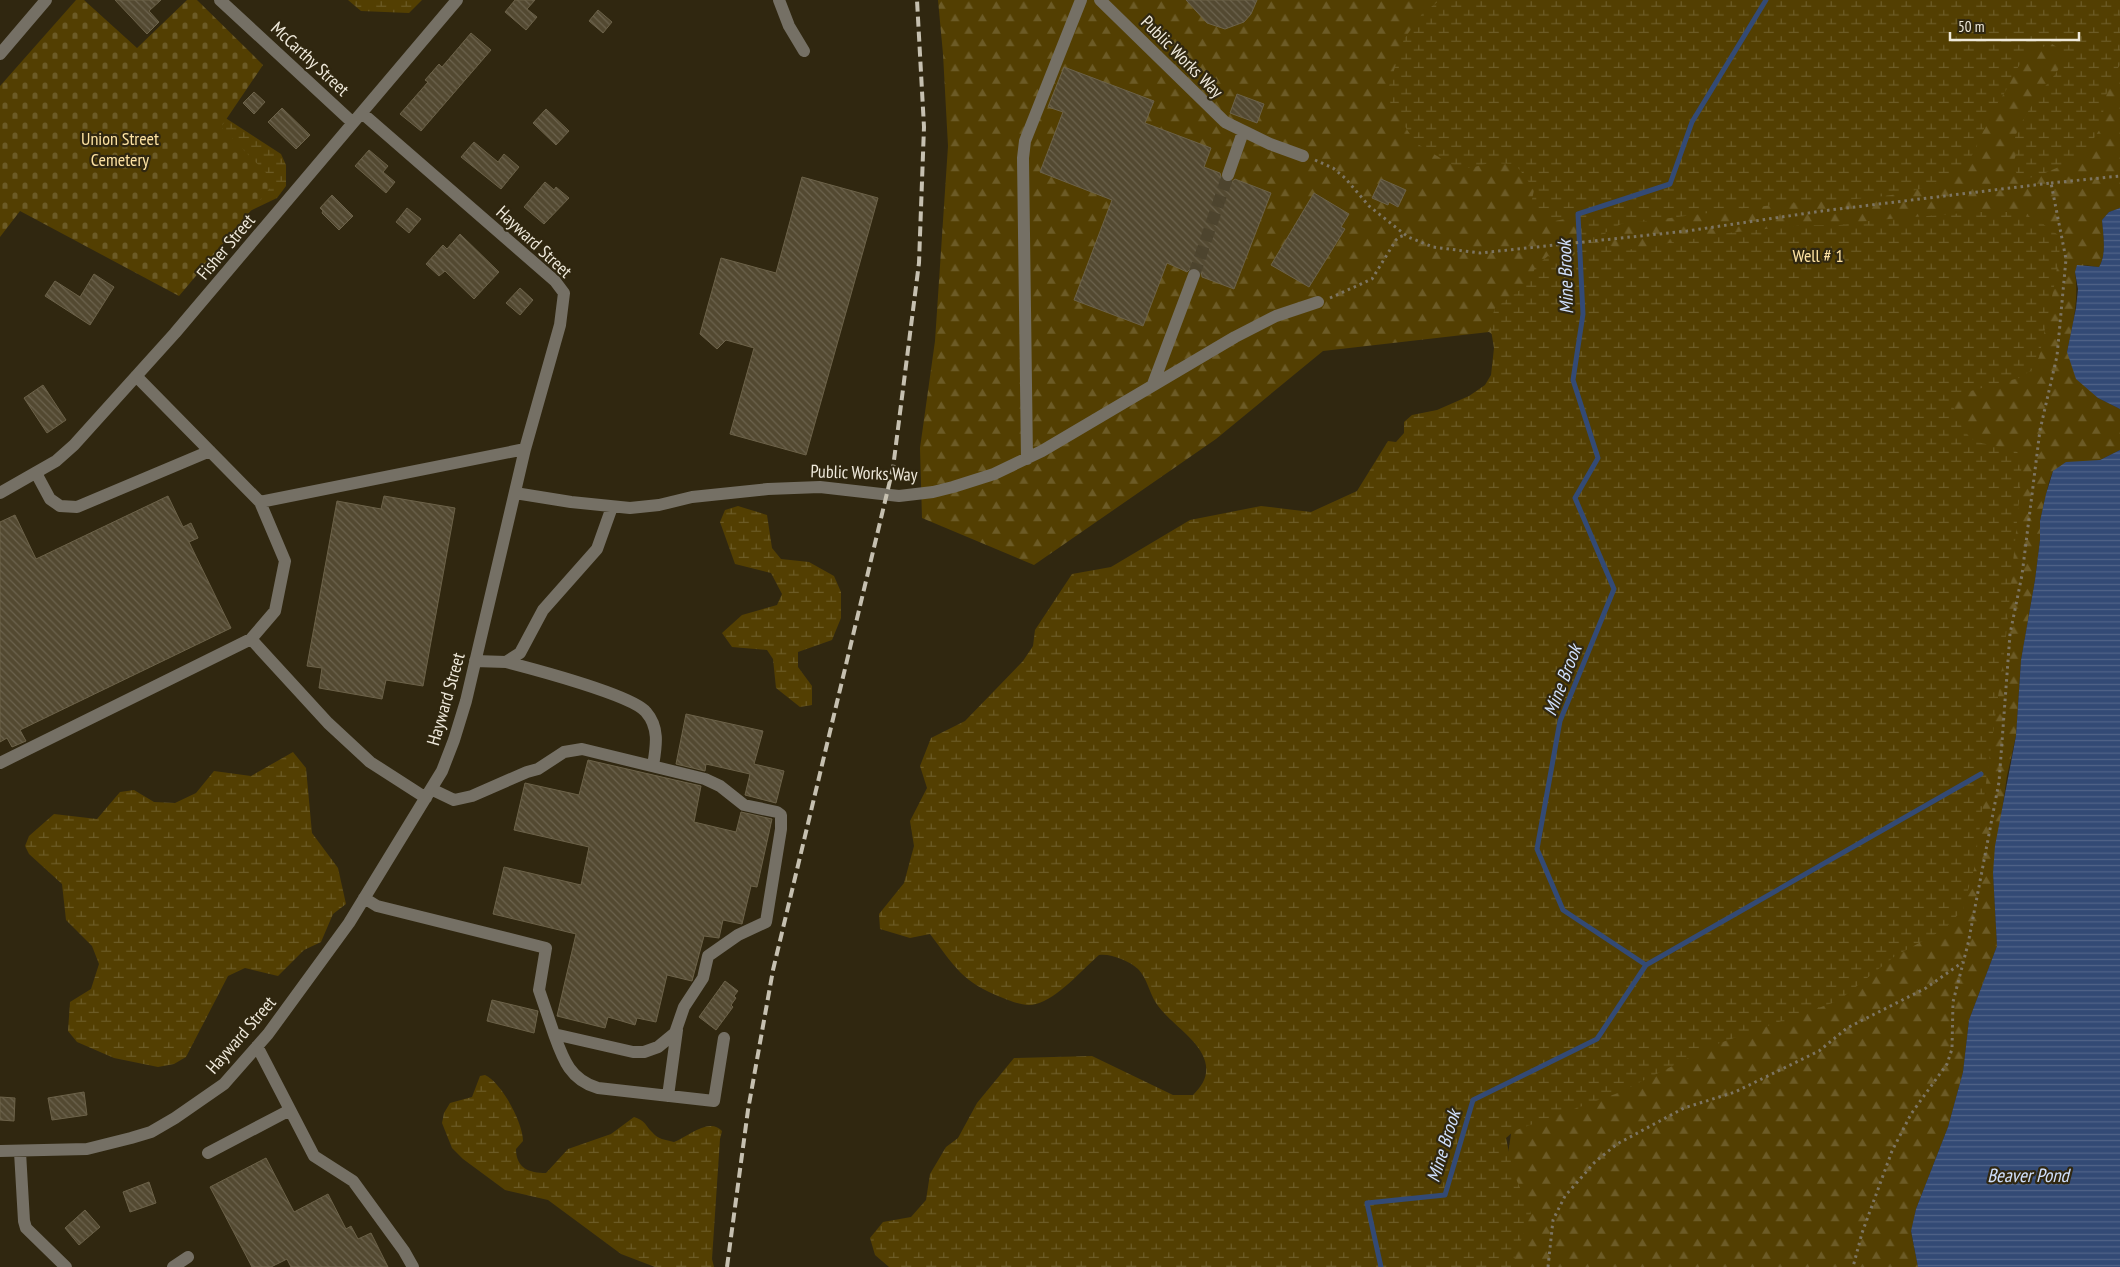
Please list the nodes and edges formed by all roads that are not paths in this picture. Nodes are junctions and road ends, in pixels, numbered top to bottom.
1 (46, 0) edge
2 (220, 0) edge
3 (457, 0) edge
4 (779, 0) edge
5 (1081, 0) edge
6 (1100, 0) edge
7 (804, 51) dead end
8 (0, 54) edge
9 (362, 113) junction
10 (353, 123) junction
11 (1243, 132) junction
12 (1303, 156) road end
13 (1228, 176) tunnel mouth
14 (1194, 274) tunnel mouth
15 (1318, 302) road end
16 (136, 376) junction
17 (1153, 384) junction
18 (525, 449) junction
19 (210, 451) junction
20 (1027, 459) junction
21 (36, 473) junction
22 (0, 493) edge
23 (515, 493) junction
24 (260, 502) junction
25 (612, 507) junction
26 (252, 639) junction
27 (475, 661) junction
28 (506, 662) junction
29 (0, 763) edge
30 (653, 766) junction
31 (428, 794) junction
32 (364, 898) junction
33 (678, 1028) junction
34 (554, 1034) junction
35 (724, 1038) dead end
36 (257, 1046) junction
37 (668, 1096) junction
38 (290, 1110) junction
39 (0, 1151) edge
40 (20, 1152) junction
41 (208, 1153) dead end
42 (188, 1258) dead end
43 (66, 1267) edge
44 (173, 1267) edge
45 (413, 1267) edge

1 - 8 street
2 - 10 street, McCarthy Street
3 - 9 street, Fisher Street
4 - 7 street
5 - 20 street
6 - 11 street, Public Works Way
9 - 10 street, Fisher Street
9 - 18 street, Hayward Street
10 - 16 street, Fisher Street
11 - 12 street, Public Works Way
11 - 13 street
14 - 17 street
15 - 17 street, Public Works Way
16 - 19 street
16 - 21 street, Fisher Street
17 - 20 street, Public Works Way
18 - 23 street, Hayward Street
18 - 24 street
19 - 21 street
19 - 24 street
20 - 25 street, Public Works Way
21 - 22 street, Fisher Street
23 - 25 street, Public Works Way
23 - 27 street, Hayward Street
24 - 26 street
25 - 28 street
26 - 29 street
26 - 31 street
27 - 28 street
27 - 31 street, Hayward Street
28 - 30 street
30 - 31 street
30 - 33 street
31 - 32 street, Hayward Street
32 - 34 street
32 - 36 street, Hayward Street
33 - 34 street
33 - 37 street
34 - 37 street
35 - 37 street
36 - 38 street
36 - 40 street, Hayward Street
38 - 41 street
38 - 45 street
39 - 40 street, Hayward Street
40 - 43 street
42 - 44 street

